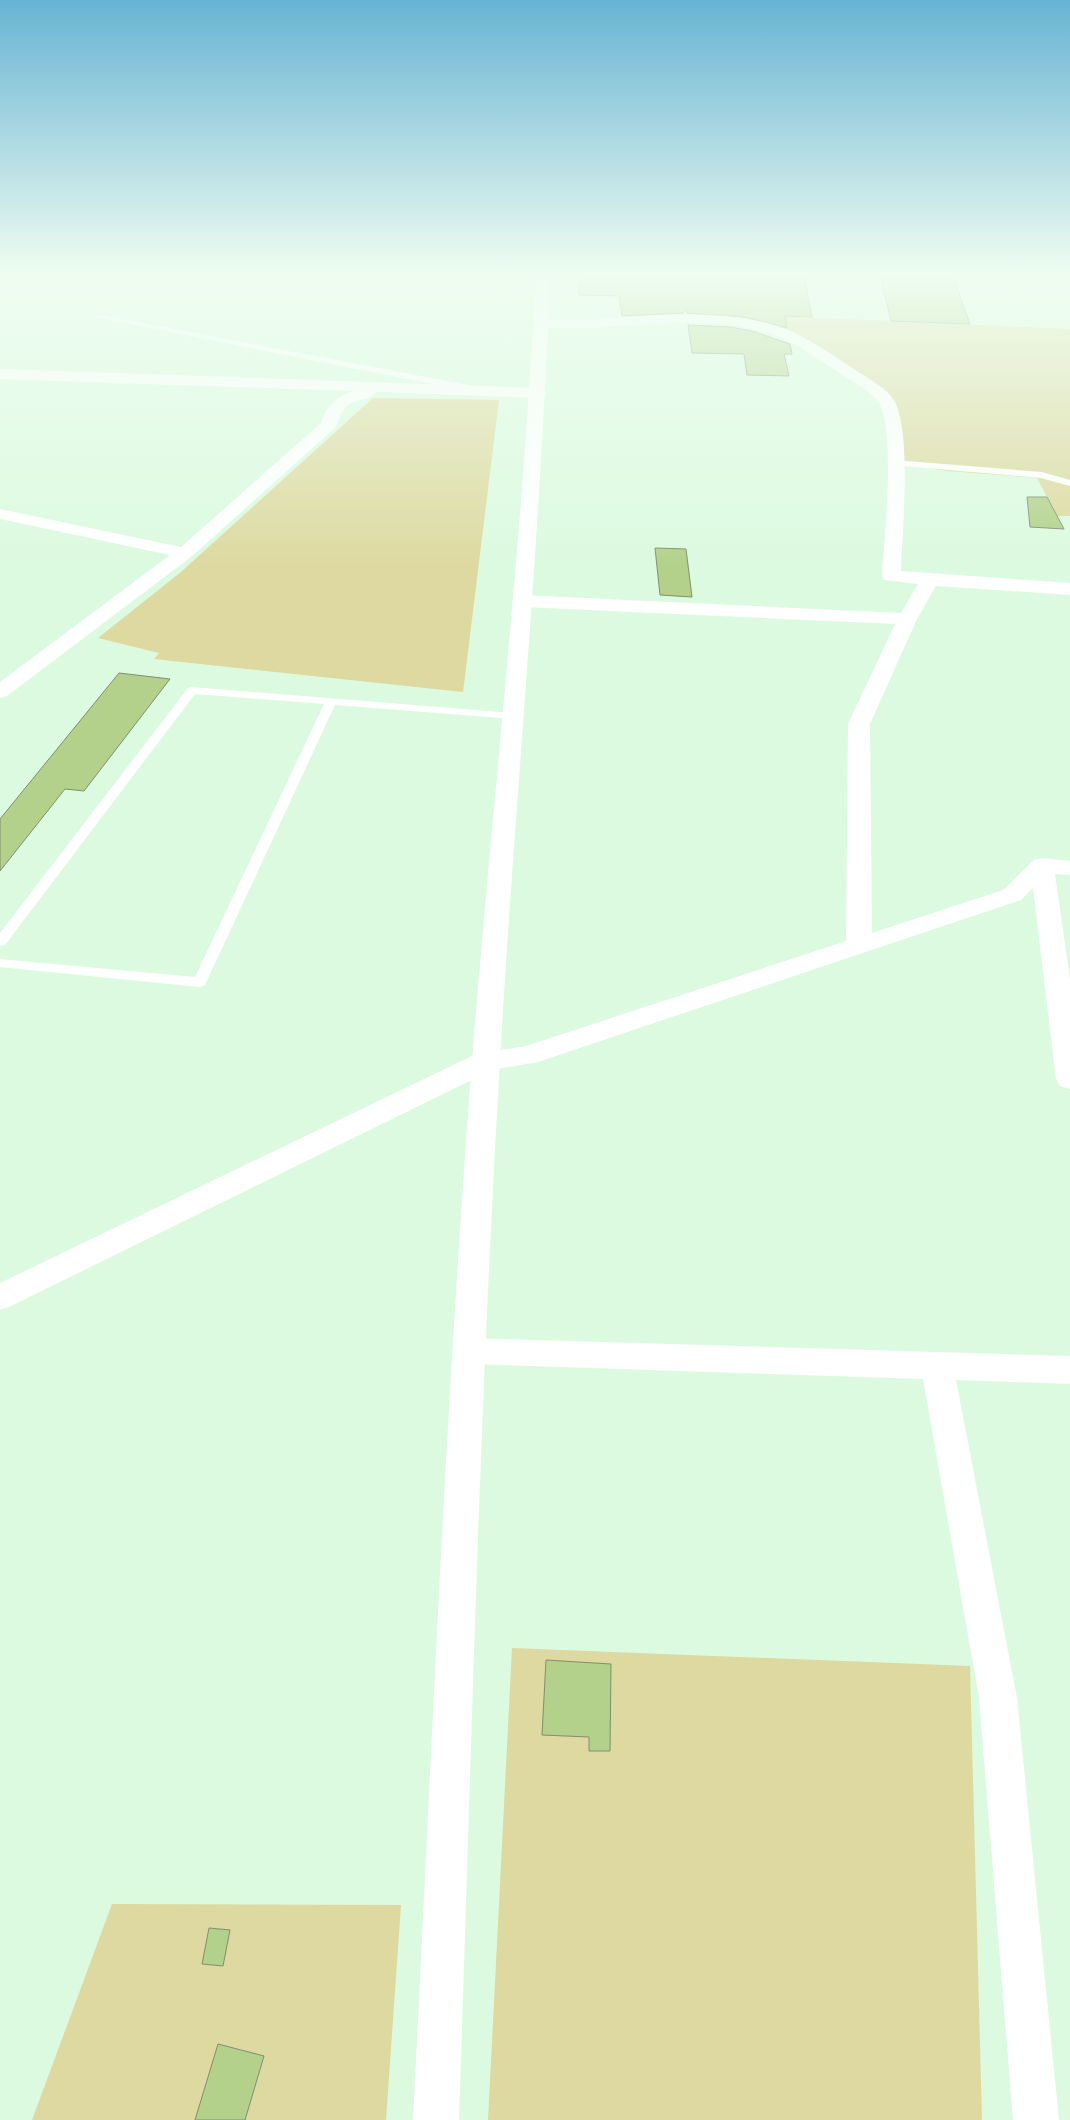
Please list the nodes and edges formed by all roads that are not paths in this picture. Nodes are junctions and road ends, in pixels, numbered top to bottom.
1 (378, 370) edge
2 (539, 370) edge
3 (845, 370) edge
4 (0, 374) edge
5 (396, 389) junction
6 (487, 391) junction
7 (538, 393) junction
8 (895, 463) junction
9 (1070, 483) edge
10 (0, 514) edge
11 (185, 553) junction
12 (930, 580) junction
13 (1070, 589) edge
14 (522, 601) junction
15 (907, 619) junction
16 (0, 692) edge
17 (331, 701) junction
18 (513, 716) junction
19 (1042, 865) junction
20 (1070, 868) edge
21 (0, 942) edge
22 (859, 946) junction
23 (0, 963) edge
24 (486, 1061) junction
25 (1070, 1079) edge
26 (0, 1297) edge
27 (470, 1351) junction
28 (937, 1366) junction
29 (1070, 1370) edge
30 (436, 2120) edge
31 (1036, 2120) edge

1 - 6 lane
2 - 7 street
3 - 8 street
4 - 5 street
5 - 6 street
5 - 11 street
6 - 7 street
7 - 14 street
8 - 9 lane
8 - 12 street
10 - 11 street
11 - 16 street
12 - 13 street
12 - 15 street
14 - 15 street
14 - 18 street
15 - 22 street
17 - 18 lane
17 - 21 lane
17 - 23 lane
18 - 24 street
19 - 20 street
19 - 22 street
19 - 25 street
22 - 24 street
24 - 26 street
24 - 27 street
27 - 28 street
27 - 30 street
28 - 29 street
28 - 31 street

